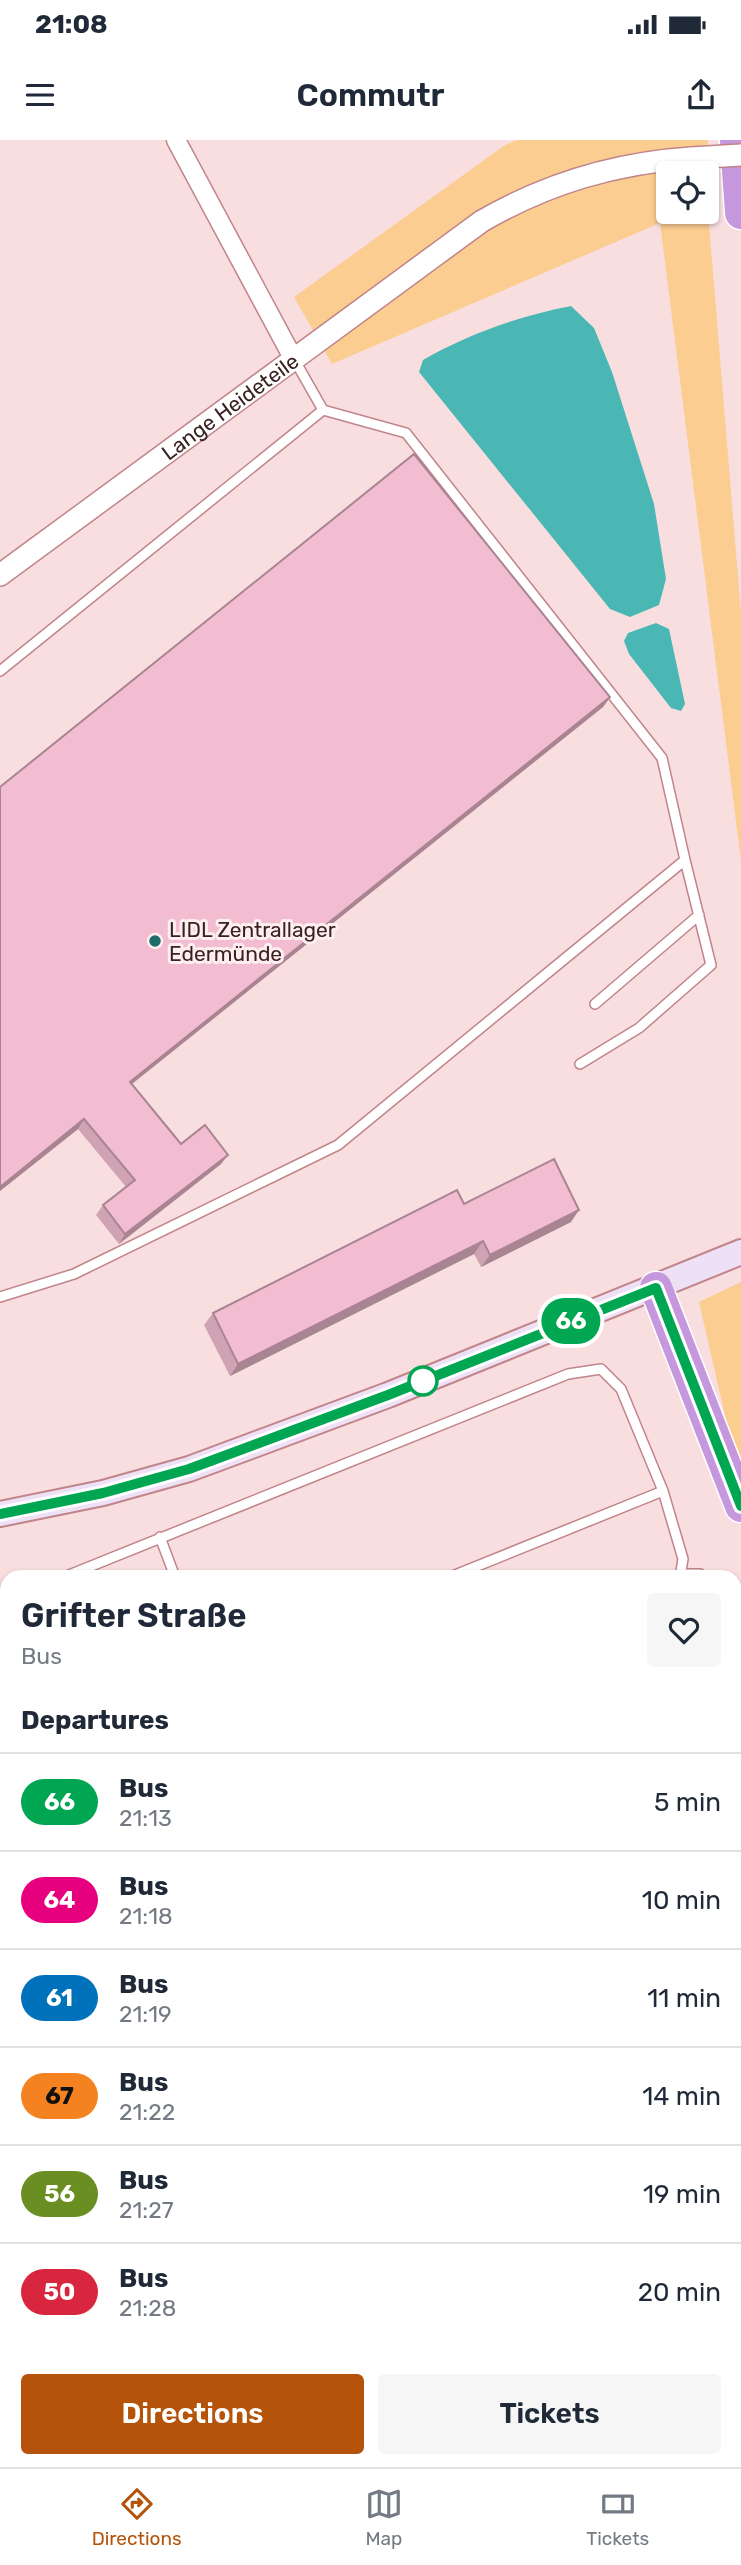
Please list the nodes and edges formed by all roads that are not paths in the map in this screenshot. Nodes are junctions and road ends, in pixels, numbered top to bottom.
1 (176, 140) edge
2 (736, 140) edge
3 (741, 155) edge
4 (741, 213) edge
5 (293, 358) junction
6 (323, 410) junction
7 (0, 575) edge
8 (0, 671) edge
9 (685, 860) junction
10 (699, 915) junction
11 (595, 1004) dead end
12 (580, 1064) dead end
13 (741, 1252) edge
14 (656, 1288) junction
15 (0, 1297) edge
16 (663, 1491) junction
17 (741, 1506) edge
18 (0, 1514) edge
19 (160, 1537) junction
20 (81, 1570) edge
21 (172, 1570) edge
22 (467, 1570) edge
23 (681, 1570) edge

1 - 5 street, Lange Heideteile
2 - 4 highway
3 - 5 street, bridge
5 - 6 lane
5 - 7 street, Lange Heideteile
6 - 8 lane
6 - 9 lane
9 - 10 lane
9 - 15 lane
10 - 11 lane
10 - 12 lane
13 - 14 main road
14 - 17 highway
14 - 18 main road
16 - 19 lane
16 - 22 lane
16 - 23 lane
19 - 20 lane
19 - 21 lane

